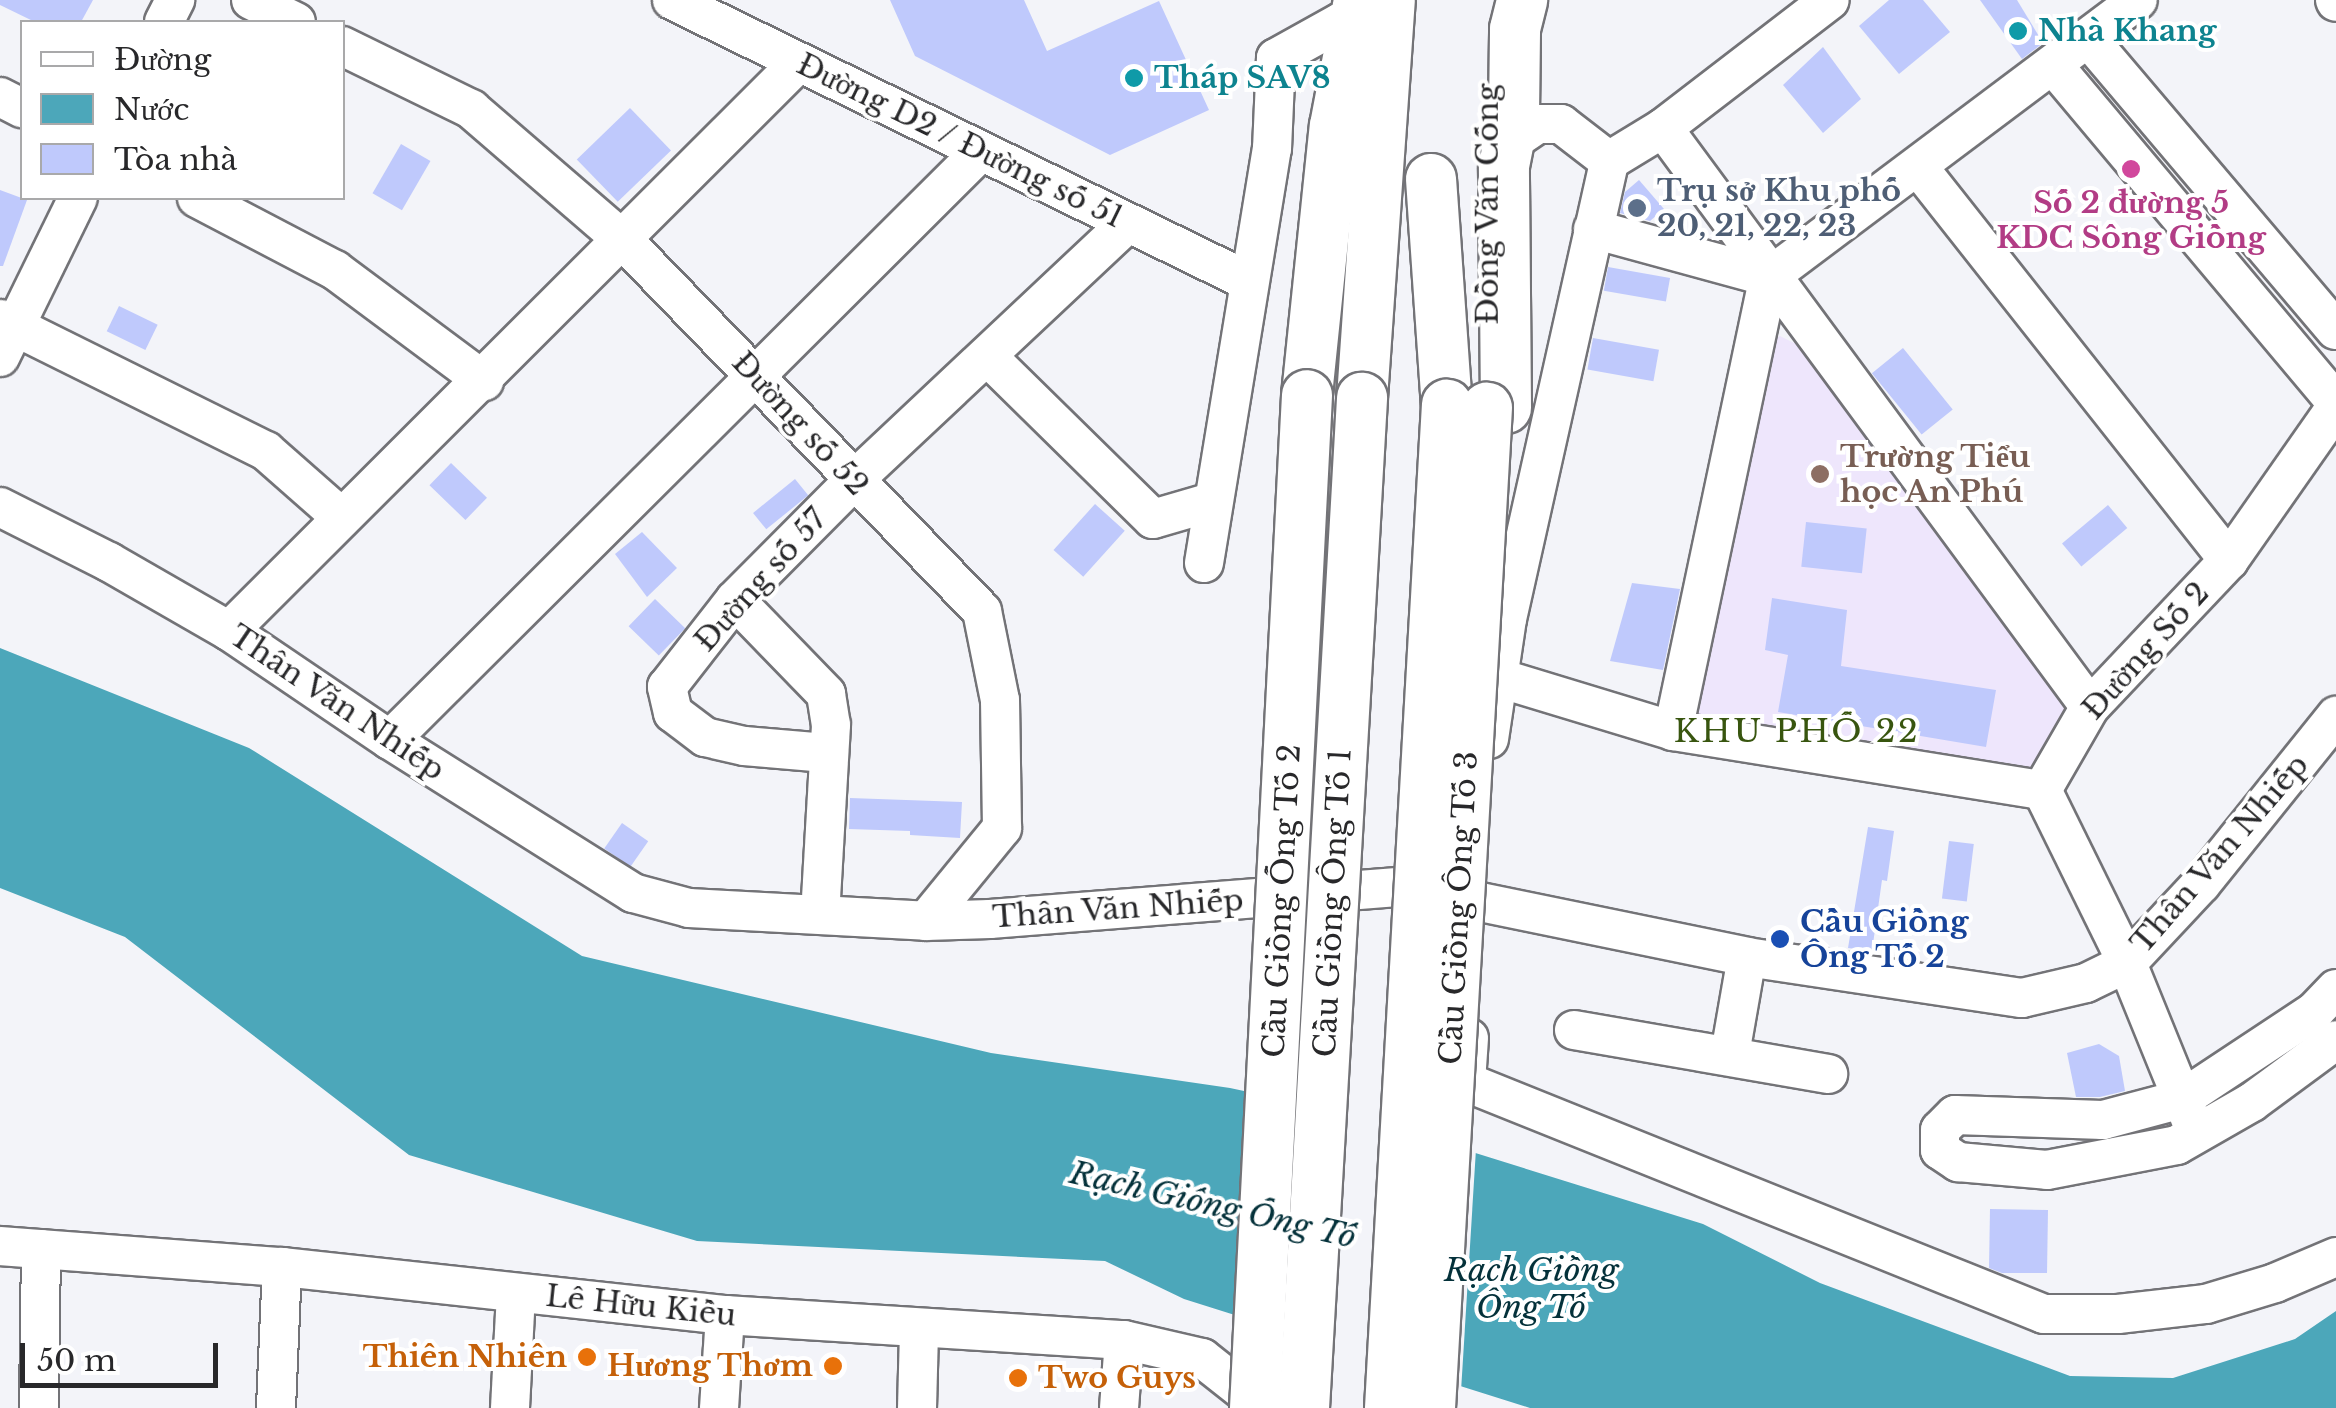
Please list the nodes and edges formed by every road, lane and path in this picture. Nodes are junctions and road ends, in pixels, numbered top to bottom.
1 (251, 0) edge
2 (672, 0) edge
3 (1489, 0) edge
4 (1522, 0) edge
5 (1830, 0) edge
6 (2138, 0) edge
7 (1368, 9) edge
8 (292, 20) edge
9 (2088, 38) junction
10 (345, 47) edge
11 (799, 62) junction
12 (2053, 65) junction
13 (1663, 128) junction
14 (1511, 130) junction
15 (981, 151) junction
16 (1609, 161) junction
17 (1919, 168) junction
18 (1431, 182) dead end
19 (77, 200) edge
20 (201, 200) edge
21 (1128, 223) junction
22 (1593, 229) junction
23 (623, 240) junction
24 (1769, 277) junction
25 (1248, 281) junction
26 (2336, 330) edge
27 (5, 334) edge
28 (988, 358) junction
29 (756, 374) junction
30 (484, 381) junction
31 (2336, 404) edge
32 (1480, 407) junction
33 (852, 481) junction
34 (1211, 502) junction
35 (0, 507) edge
36 (342, 518) junction
37 (1154, 519) junction
38 (2229, 560) junction
39 (735, 600) junction
40 (229, 631) junction
41 (1499, 678) junction
42 (2090, 707) junction
43 (2336, 716) edge
44 (1673, 731) junction
45 (390, 740) junction
46 (826, 753) junction
47 (2042, 790) junction
48 (1480, 902) junction
49 (820, 912) junction
50 (926, 920) junction
51 (1747, 958) junction
52 (2126, 963) junction
53 (2336, 989) edge
54 (1574, 1030) dead end
55 (2336, 1040) edge
56 (1730, 1054) junction
57 (1828, 1074) dead end
58 (2182, 1099) junction
59 (2198, 1137) junction
60 (0, 1246) edge
61 (41, 1249) junction
62 (2336, 1257) edge
63 (282, 1267) junction
64 (516, 1293) junction
65 (725, 1315) junction
66 (919, 1329) junction
67 (1124, 1340) junction
68 (38, 1408) edge
69 (276, 1408) edge
70 (510, 1408) edge
71 (719, 1408) edge
72 (917, 1408) edge
73 (1119, 1408) edge
74 (1255, 1408) edge
75 (1265, 1408) edge
76 (1304, 1408) edge
77 (1390, 1408) edge
78 (1430, 1408) edge
79 (1449, 1408) edge

1 - 8 street
2 - 11 street, Đường D2 / Đường số 51
3 - 32 main road, Đồng Văn Cống
4 - 14 main road, Đồng Văn Cống
5 - 13 street
6 - 9 street
7 - 25 street
7 - 74 main road, Cầu Giồng Ống Tố 2, bridge
7 - 76 main road, Cầu Giồng Ông Tố 1, bridge
9 - 12 street
9 - 26 street
10 - 23 street, Đường số 52
11 - 15 street, Đường D2 / Đường số 51
11 - 23 street
12 - 17 street
12 - 31 street
13 - 16 street
13 - 24 street
14 - 16 street
14 - 32 main road, Đồng Văn Cống
15 - 21 street, Đường D2 / Đường số 51
15 - 29 street
16 - 22 street
17 - 24 street
17 - 38 street
18 - 32 main road, Đồng Văn Cống
19 - 27 street
20 - 30 street
21 - 25 street, Đường D2 / Đường số 51
21 - 28 street, Đường số 57
22 - 24 street
22 - 41 street
23 - 29 street, Đường số 52
23 - 30 street
24 - 42 street
24 - 44 street
25 - 34 street
27 - 36 street
28 - 33 street, Đường số 57
28 - 37 street
29 - 33 street, Đường số 52
29 - 45 street
30 - 36 street
31 - 38 street, Đường Số 2
32 - 77 main road, bridge
32 - 78 main road, Cầu Giồng Ông Tố 3, bridge
32 - 79 main road, Cầu Giồng Ông Tố 3
33 - 39 street, Đường số 57
33 - 50 street, Đường số 52
34 - 37 street
34 - 37 street
35 - 40 street, Thân Văn Nhiếp
36 - 40 street
38 - 42 street, Đường Số 2
39 - 46 street
39 - 46 street, Đường số 57
40 - 45 street, Thân Văn Nhiếp
41 - 44 street
41 - 48 street
42 - 47 street, Đường Số 2
43 - 52 street, Thân Văn Nhiếp
44 - 47 street
45 - 49 street, Thân Văn Nhiếp
46 - 49 street
47 - 52 street
48 - 50 street, Thân Văn Nhiếp
48 - 51 street, Thân Văn Nhiếp
48 - 62 street
49 - 50 street, Thân Văn Nhiếp
51 - 52 street, Thân Văn Nhiếp
51 - 56 street
52 - 58 street
53 - 58 street
54 - 56 street
55 - 59 street
56 - 57 street
58 - 59 street
58 - 59 street
60 - 61 street, Lê Hữu Kiều
61 - 63 street, Lê Hữu Kiều
61 - 68 street
63 - 64 street, Lê Hữu Kiều
63 - 69 street
64 - 65 street, Lê Hữu Kiều
64 - 70 street
65 - 66 street, Lê Hữu Kiều
65 - 71 street
66 - 67 street, Lê Hữu Kiều
66 - 72 street
67 - 73 street
67 - 75 street, Lê Hữu Kiều

